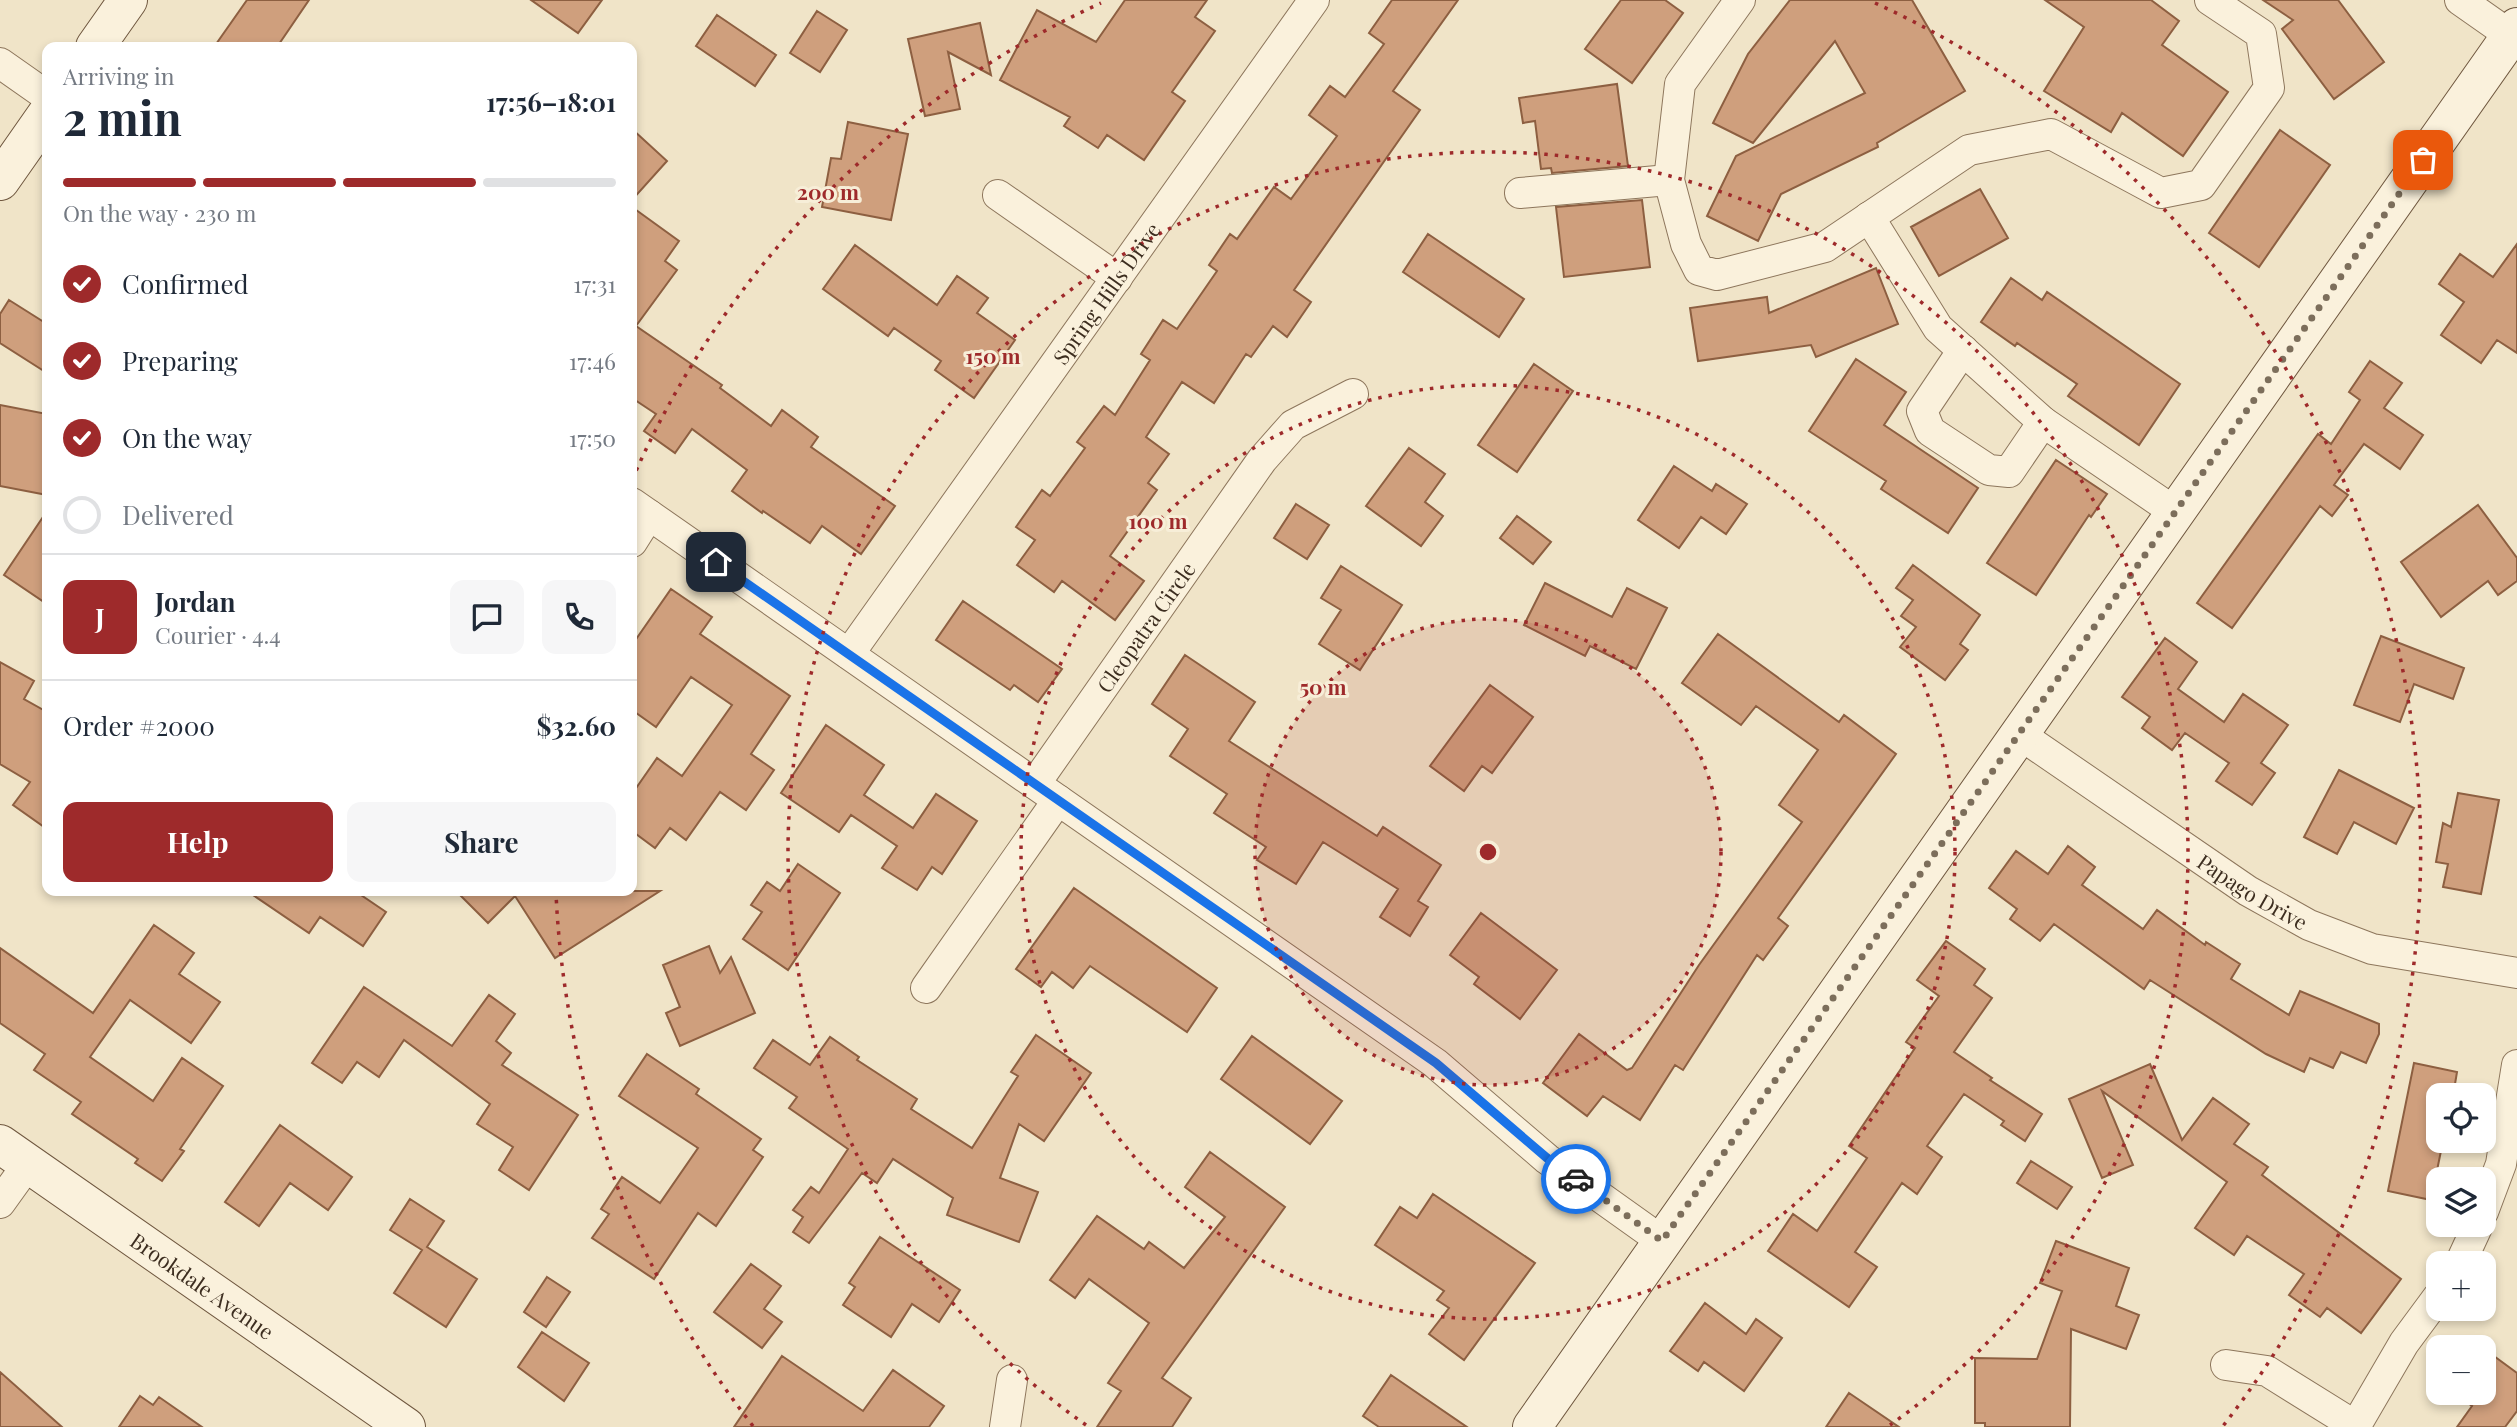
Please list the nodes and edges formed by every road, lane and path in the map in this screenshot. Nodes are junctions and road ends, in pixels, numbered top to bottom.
1 (128, 0) edge
2 (1314, 0) edge
3 (1740, 0) edge
4 (2210, 0) edge
5 (2460, 0) edge
6 (2515, 34) edge
7 (99, 42) edge
8 (0, 63) edge
9 (42, 92) edge
10 (42, 121) edge
11 (1668, 180) junction
12 (0, 181) edge
13 (1520, 193) dead end
14 (998, 195) dead end
15 (1869, 218) junction
16 (1116, 278) junction
17 (1963, 349) junction
18 (1353, 394) dead end
19 (2043, 422) junction
20 (640, 509) edge
21 (2175, 512) junction
22 (849, 654) junction
23 (2019, 734) junction
24 (1046, 792) junction
25 (2517, 973) edge
26 (926, 988) dead end
27 (2517, 1065) edge
28 (14, 1154) edge
29 (2496, 1177) edge
30 (0, 1203) edge
31 (1662, 1241) junction
32 (2426, 1313) edge
33 (2226, 1364) dead end
34 (1012, 1381) dead end
35 (2356, 1426) edge
36 (406, 1427) edge
37 (1005, 1427) edge
38 (1532, 1427) edge

1 - 7 main road
2 - 16 street, Spring Hills Drive
3 - 11 street
4 - 15 street
5 - 6 street
6 - 21 main road
8 - 9 street
10 - 12 main road
11 - 13 street
11 - 15 street
14 - 16 street
15 - 17 street
16 - 22 street, Spring Hills Drive
17 - 19 street
17 - 19 street
18 - 24 street, Cleopatra Circle
19 - 21 street
20 - 22 street
21 - 23 main road
22 - 24 street
23 - 25 street, Papago Drive
23 - 31 main road
24 - 26 street, Cleopatra Circle
24 - 31 street
27 - 29 street
28 - 30 street
28 - 36 main road, Brookdale Avenue
31 - 38 main road
32 - 35 street
33 - 35 street
34 - 37 street

